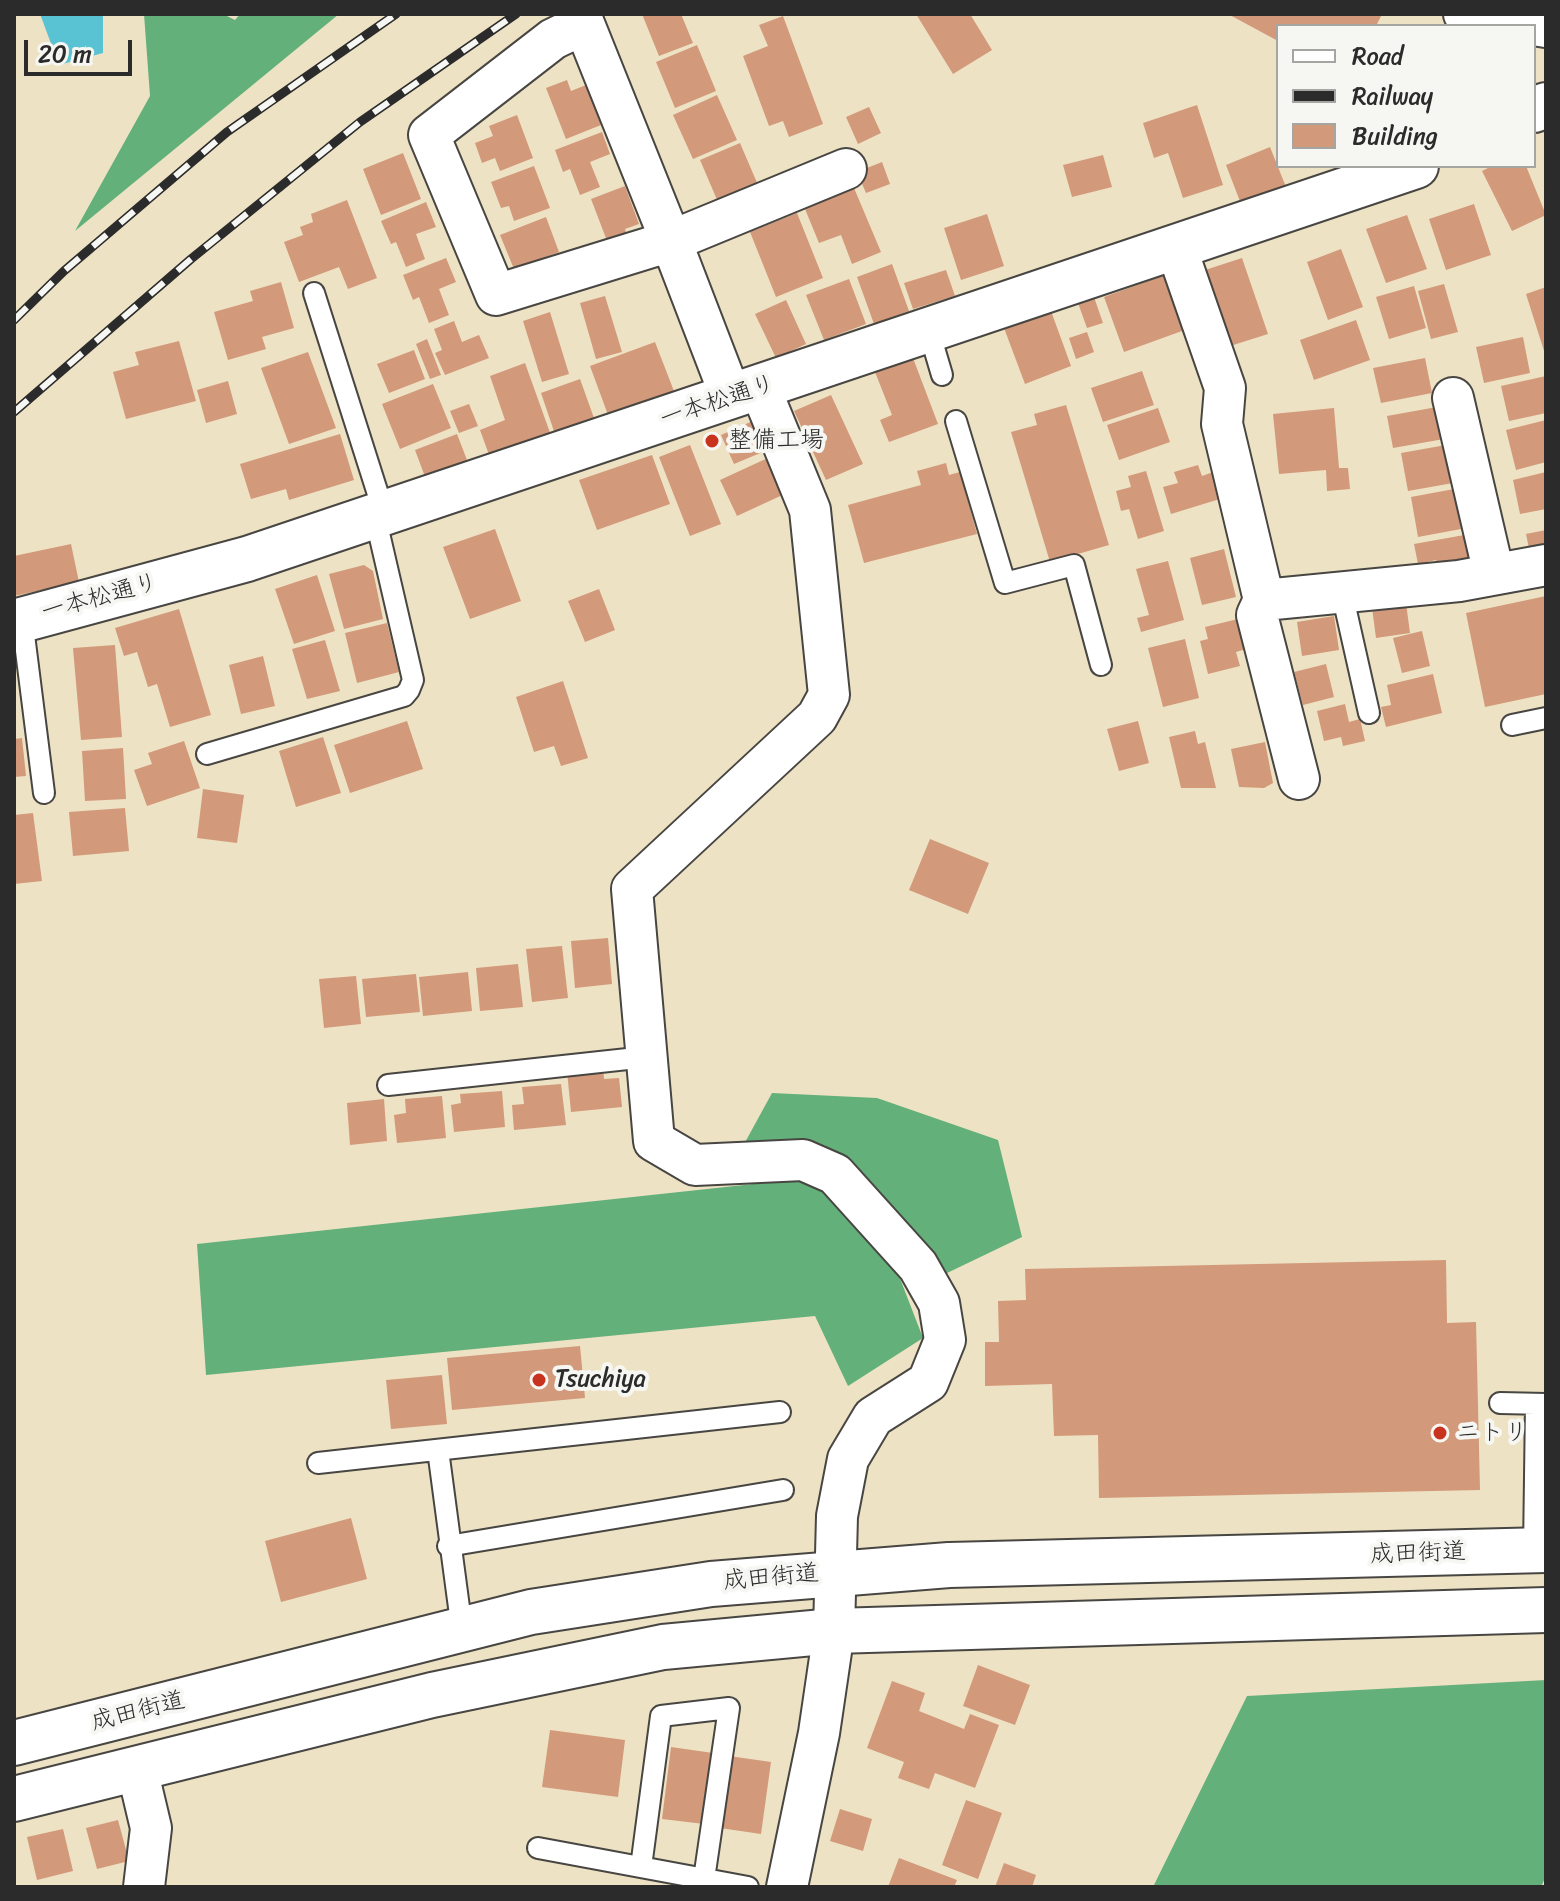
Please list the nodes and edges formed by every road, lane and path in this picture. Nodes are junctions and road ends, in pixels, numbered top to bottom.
1 (1476, 15) edge
2 (1528, 24) edge
3 (1410, 168) edge
4 (846, 169) dead end
5 (671, 241) junction
6 (1176, 247) junction
7 (314, 293) dead end
8 (929, 331) junction
9 (942, 375) dead end
10 (746, 393) junction
11 (1453, 398) dead end
12 (956, 421) dead end
13 (379, 515) junction
14 (1546, 565) edge
15 (1494, 574) junction
16 (1342, 593) junction
17 (1264, 600) junction
18 (18, 621) edge
19 (1101, 665) dead end
20 (1369, 713) dead end
21 (1546, 718) edge
22 (1512, 725) dead end
23 (207, 754) dead end
24 (1299, 779) dead end
25 (44, 793) dead end
26 (646, 1057) junction
27 (388, 1085) dead end
28 (1500, 1403) dead end
29 (1541, 1404) edge
30 (780, 1412) dead end
31 (438, 1450) junction
32 (318, 1463) dead end
33 (783, 1490) dead end
34 (448, 1546) junction
35 (1540, 1550) edge
36 (837, 1572) junction
37 (1546, 1610) edge
38 (462, 1630) junction
39 (834, 1631) junction
40 (14, 1743) edge
41 (137, 1769) junction
42 (14, 1799) edge
43 (538, 1848) dead end
44 (641, 1867) junction
45 (704, 1879) junction
46 (144, 1887) edge
47 (748, 1887) edge
48 (787, 1887) edge

1 - 2 street
3 - 6 main road, 一本松通り
4 - 5 street
5 - 5 street
5 - 10 street
6 - 8 main road, 一本松通り
6 - 17 street
7 - 13 lane
8 - 9 lane
8 - 10 main road, 一本松通り
10 - 13 main road, 一本松通り
10 - 26 street
11 - 15 street
12 - 19 lane
13 - 18 main road, 一本松通り
13 - 23 lane
14 - 15 street
15 - 16 street
16 - 17 street
16 - 20 lane
17 - 24 street
18 - 25 lane
21 - 22 lane
26 - 27 lane
26 - 36 street
28 - 29 lane
29 - 35 lane
30 - 31 lane
31 - 32 lane
31 - 34 lane
33 - 34 lane
34 - 38 lane
35 - 36 main road, 成田街道
36 - 38 main road, 成田街道
36 - 39 street
37 - 39 main road
38 - 40 main road, 成田街道
39 - 41 main road
39 - 48 street
41 - 42 main road
41 - 46 street
43 - 44 lane
44 - 45 lane
44 - 45 lane
45 - 47 lane

